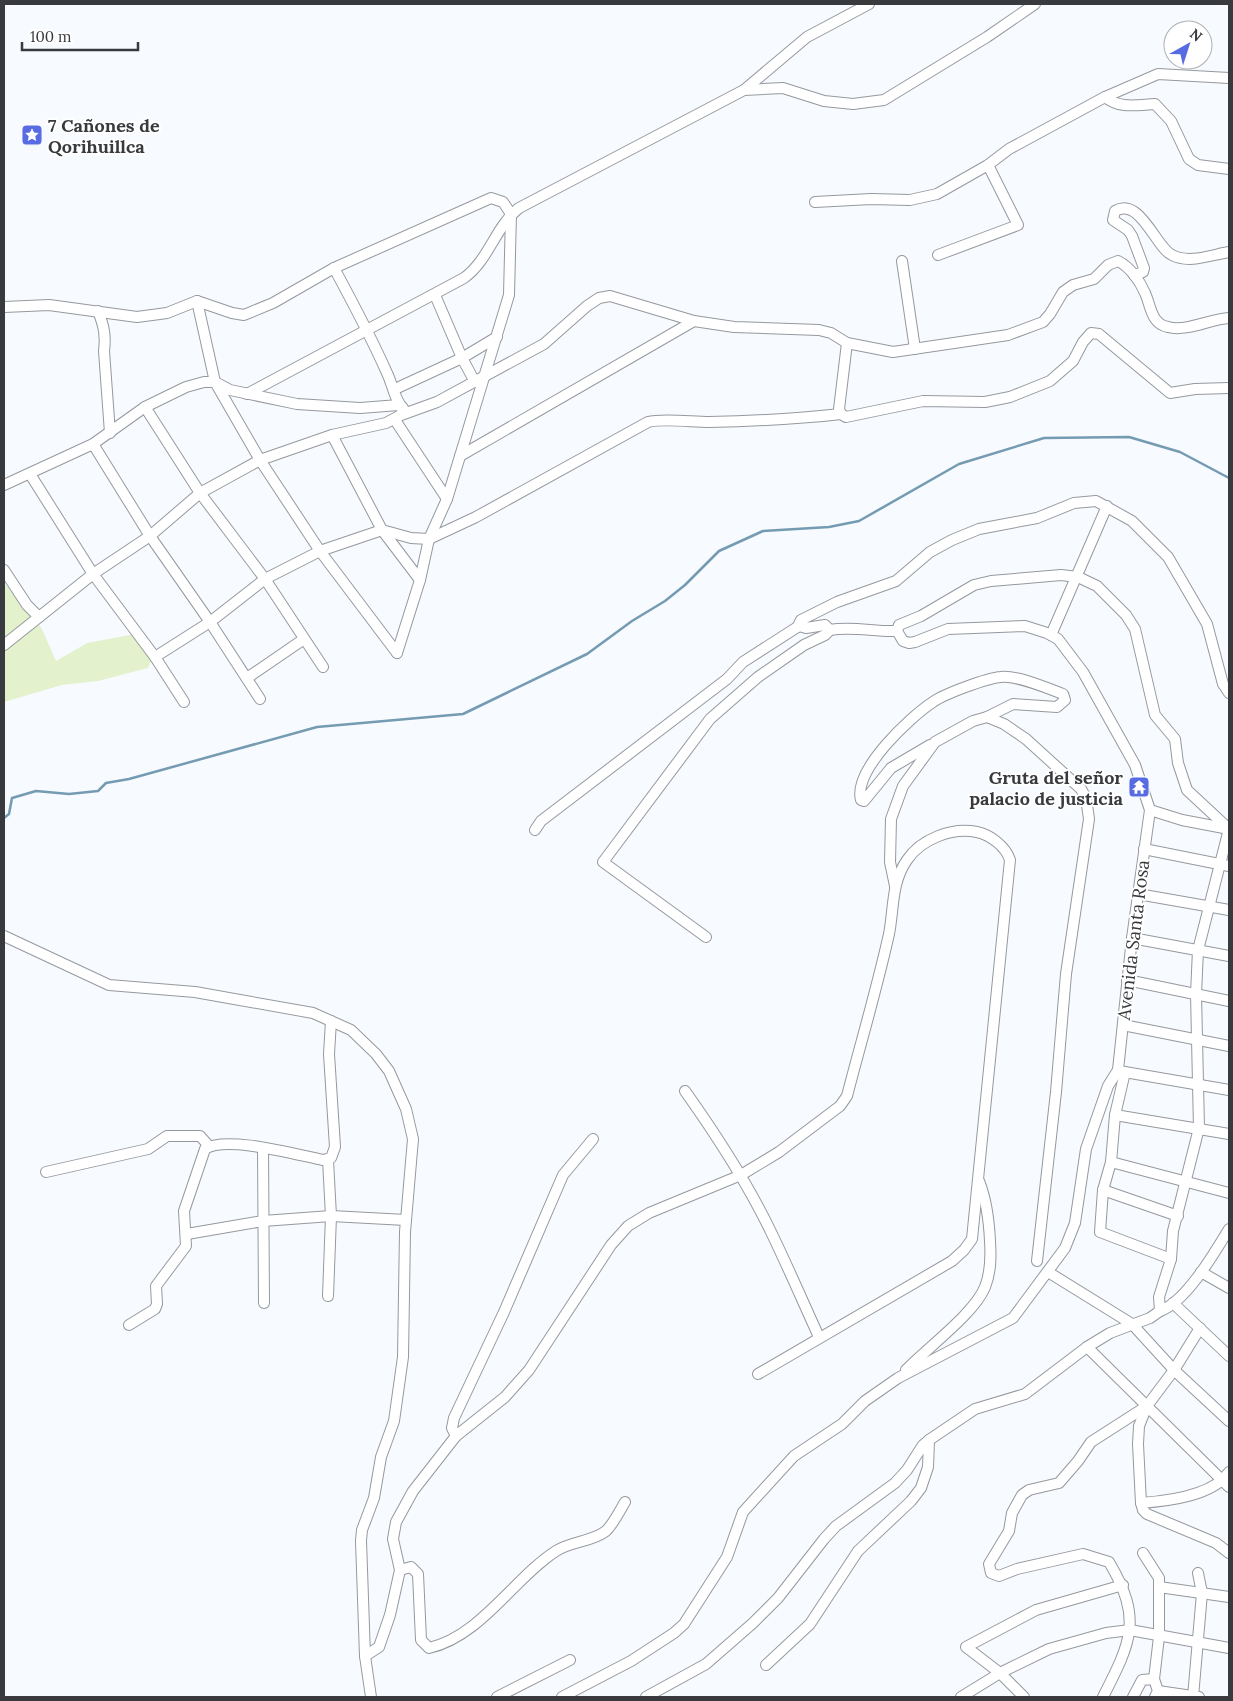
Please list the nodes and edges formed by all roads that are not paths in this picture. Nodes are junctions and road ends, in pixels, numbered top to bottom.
1 (869, 4) edge
2 (1035, 4) edge
3 (1229, 78) edge
4 (744, 90) junction
5 (1104, 97) junction
6 (988, 165) junction
7 (1229, 169) edge
8 (815, 202) dead end
9 (511, 214) junction
10 (1229, 252) edge
11 (938, 255) dead end
12 (902, 262) dead end
13 (334, 268) junction
14 (1134, 275) junction
15 (435, 295) junction
16 (197, 301) junction
17 (4, 307) edge
18 (98, 311) junction
19 (1229, 318) edge
20 (694, 321) junction
21 (367, 329) junction
22 (497, 337) junction
23 (847, 343) junction
24 (915, 349) junction
25 (462, 358) junction
26 (485, 376) junction
27 (216, 382) junction
28 (475, 382) junction
29 (1229, 388) edge
30 (395, 389) junction
31 (246, 394) junction
32 (399, 404) junction
33 (145, 407) junction
34 (841, 414) junction
35 (398, 418) junction
36 (110, 433) junction
37 (332, 435) junction
38 (93, 444) junction
39 (460, 456) junction
40 (260, 460) junction
41 (30, 474) junction
42 (4, 485) edge
43 (200, 493) junction
44 (447, 499) junction
45 (1107, 506) junction
46 (382, 530) junction
47 (150, 536) junction
48 (429, 538) junction
49 (320, 550) junction
50 (4, 570) edge
51 (93, 574) junction
52 (1078, 577) junction
53 (265, 579) junction
54 (420, 580) junction
55 (39, 618) junction
56 (210, 622) junction
57 (799, 626) junction
58 (830, 630) junction
59 (898, 631) junction
60 (1051, 635) junction
61 (304, 639) junction
62 (4, 645) edge
63 (155, 657) junction
64 (323, 667) dead end
65 (247, 678) junction
66 (1229, 693) edge
67 (260, 699) dead end
68 (184, 702) dead end
69 (987, 717) junction
70 (935, 742) junction
71 (1150, 810) junction
72 (1229, 829) edge
73 (535, 830) dead end
74 (1144, 849) junction
75 (1225, 865) edge
76 (895, 886) junction
77 (1138, 894) junction
78 (1210, 906) junction
79 (1229, 910) edge
80 (4, 936) edge
81 (706, 937) dead end
82 (1132, 938) junction
83 (1198, 950) junction
84 (1229, 956) edge
85 (1127, 980) junction
86 (1196, 994) junction
87 (1229, 1001) edge
88 (331, 1021) junction
89 (1123, 1026) junction
90 (1197, 1039) junction
91 (1229, 1046) edge
92 (1121, 1071) junction
93 (1198, 1085) junction
94 (1229, 1090) edge
95 (685, 1092) dead end
96 (1115, 1115) junction
97 (1199, 1128) junction
98 (1229, 1134) edge
99 (593, 1139) dead end
100 (209, 1146) junction
101 (263, 1148) junction
102 (328, 1160) junction
103 (1111, 1162) junction
104 (46, 1172) dead end
105 (740, 1175) junction
106 (979, 1180) junction
107 (1186, 1183) junction
108 (1103, 1190) junction
109 (1229, 1193) edge
110 (331, 1216) junction
111 (1178, 1216) junction
112 (406, 1220) junction
113 (262, 1221) junction
114 (1229, 1229) edge
115 (188, 1234) junction
116 (1171, 1259) junction
117 (1037, 1261) dead end
118 (1048, 1272) junction
119 (1201, 1272) junction
120 (1229, 1288) edge
121 (328, 1296) dead end
122 (264, 1303) dead end
123 (1173, 1303) junction
124 (1160, 1311) junction
125 (129, 1324) dead end
126 (1132, 1324) junction
127 (1200, 1328) junction
128 (820, 1337) junction
129 (1087, 1347) junction
130 (1229, 1356) edge
131 (1174, 1370) junction
132 (758, 1374) dead end
133 (898, 1378) junction
134 (1148, 1406) junction
135 (1229, 1421) edge
136 (456, 1436) junction
137 (929, 1440) junction
138 (1229, 1472) edge
139 (1226, 1484) edge
140 (625, 1502) dead end
141 (1142, 1503) junction
142 (1229, 1553) edge
143 (1143, 1554) dead end
144 (400, 1570) junction
145 (1198, 1573) dead end
146 (1123, 1585) junction
147 (1159, 1587) junction
148 (1202, 1593) junction
149 (1229, 1597) edge
150 (1130, 1630) junction
151 (1159, 1637) junction
152 (1199, 1643) junction
153 (1229, 1648) edge
154 (365, 1656) junction
155 (570, 1660) dead end
156 (766, 1665) dead end
157 (1000, 1673) junction
158 (1154, 1679) junction
159 (1156, 1694) edge
160 (371, 1697) edge
161 (497, 1697) edge
162 (562, 1697) edge
163 (646, 1697) edge
164 (961, 1697) edge
165 (1024, 1697) edge
166 (1103, 1697) edge
167 (1133, 1697) edge
168 (1193, 1697) edge
169 (1199, 1697) edge

1 - 4 street
2 - 4 street
3 - 5 street
4 - 9 street
5 - 6 street
5 - 7 street
6 - 8 street
6 - 11 street
9 - 13 street
9 - 15 street
9 - 22 street
10 - 14 street
12 - 24 street
13 - 16 street
13 - 21 street
14 - 19 street
14 - 24 street
15 - 21 street
15 - 25 street
16 - 18 street
16 - 27 street
17 - 18 street
18 - 36 street
20 - 23 street
20 - 26 street
20 - 39 street
21 - 30 street
21 - 31 street
22 - 25 street
22 - 26 street
23 - 24 street
23 - 34 street
25 - 28 street
25 - 30 street
26 - 28 street
26 - 39 street
27 - 31 street
27 - 33 street
27 - 40 street
28 - 35 street
29 - 34 street
30 - 32 street
31 - 32 street
32 - 35 street
33 - 36 street
33 - 43 street
34 - 48 street
35 - 37 street
35 - 44 street
36 - 38 street
37 - 40 street
37 - 46 street
38 - 41 street
38 - 47 street
39 - 44 street
40 - 43 street
40 - 49 street
41 - 42 street
41 - 51 street
43 - 47 street
43 - 53 street
44 - 48 street
45 - 52 street
45 - 57 street
45 - 66 street
46 - 48 street
46 - 49 street
46 - 54 street
47 - 51 street
47 - 56 street
48 - 54 street
49 - 53 street
49 - 54 street
50 - 55 street
51 - 55 street
51 - 63 street
52 - 59 street
52 - 60 street
52 - 72 street
53 - 56 street
53 - 61 street
55 - 62 street
56 - 63 street
56 - 65 street
57 - 58 street
57 - 73 street
58 - 59 street
58 - 81 street
59 - 60 street
60 - 71 street
61 - 64 street
61 - 65 street
63 - 68 street
65 - 67 street
69 - 70 street
69 - 70 street
69 - 117 street
70 - 76 street
71 - 72 street
71 - 74 street, Avenida Santa Rosa
72 - 75 street
74 - 75 street
74 - 77 street, Avenida Santa Rosa
75 - 78 street
76 - 105 street
76 - 106 street
77 - 78 street
77 - 82 street, Avenida Santa Rosa
78 - 79 street
78 - 83 street
80 - 88 street
82 - 83 street
82 - 85 street, Avenida Santa Rosa
83 - 84 street
83 - 86 street
85 - 86 street
85 - 89 street, Avenida Santa Rosa
86 - 87 street
86 - 90 street
88 - 102 street
88 - 112 street
89 - 90 street
89 - 92 street, Avenida Santa Rosa
90 - 91 street
90 - 93 street
92 - 93 street
92 - 96 street, Avenida Santa Rosa
92 - 118 street
93 - 94 street
93 - 97 street
95 - 105 street
96 - 97 street
96 - 103 street, Avenida Santa Rosa
97 - 98 street
97 - 107 street
99 - 136 street
100 - 101 street
100 - 104 street
100 - 115 street
101 - 102 street
101 - 113 street
102 - 110 street
103 - 107 street
103 - 108 street, Avenida Santa Rosa
105 - 128 street
105 - 136 street
106 - 128 street
106 - 133 street
107 - 109 street
107 - 111 street
108 - 111 street
108 - 116 street, Avenida Santa Rosa
110 - 112 street
110 - 113 street
110 - 121 street
111 - 116 street
112 - 154 street
113 - 115 street
113 - 122 street
114 - 119 street
115 - 125 street
116 - 124 street
118 - 126 street
118 - 133 street
119 - 120 street
119 - 123 street
123 - 124 street
123 - 127 street
124 - 126 street
126 - 129 street
126 - 131 street
127 - 130 street
127 - 131 street
128 - 132 street
129 - 134 street
129 - 137 street
131 - 134 street
131 - 135 street
133 - 162 street
134 - 139 street
134 - 141 street
134 - 146 street
136 - 144 street
137 - 156 street
137 - 163 street
138 - 139 street
139 - 141 street
140 - 144 street
141 - 142 street
143 - 147 street
144 - 154 street
145 - 148 street
146 - 150 street
146 - 157 street
147 - 148 street
147 - 151 street
148 - 149 street
148 - 152 street
150 - 151 street
150 - 157 street
150 - 166 street
151 - 152 street
151 - 158 street
152 - 153 street
152 - 168 street
154 - 160 street
155 - 161 street
157 - 164 street
157 - 165 street
158 - 159 street
158 - 167 street
159 - 168 street
168 - 169 street

